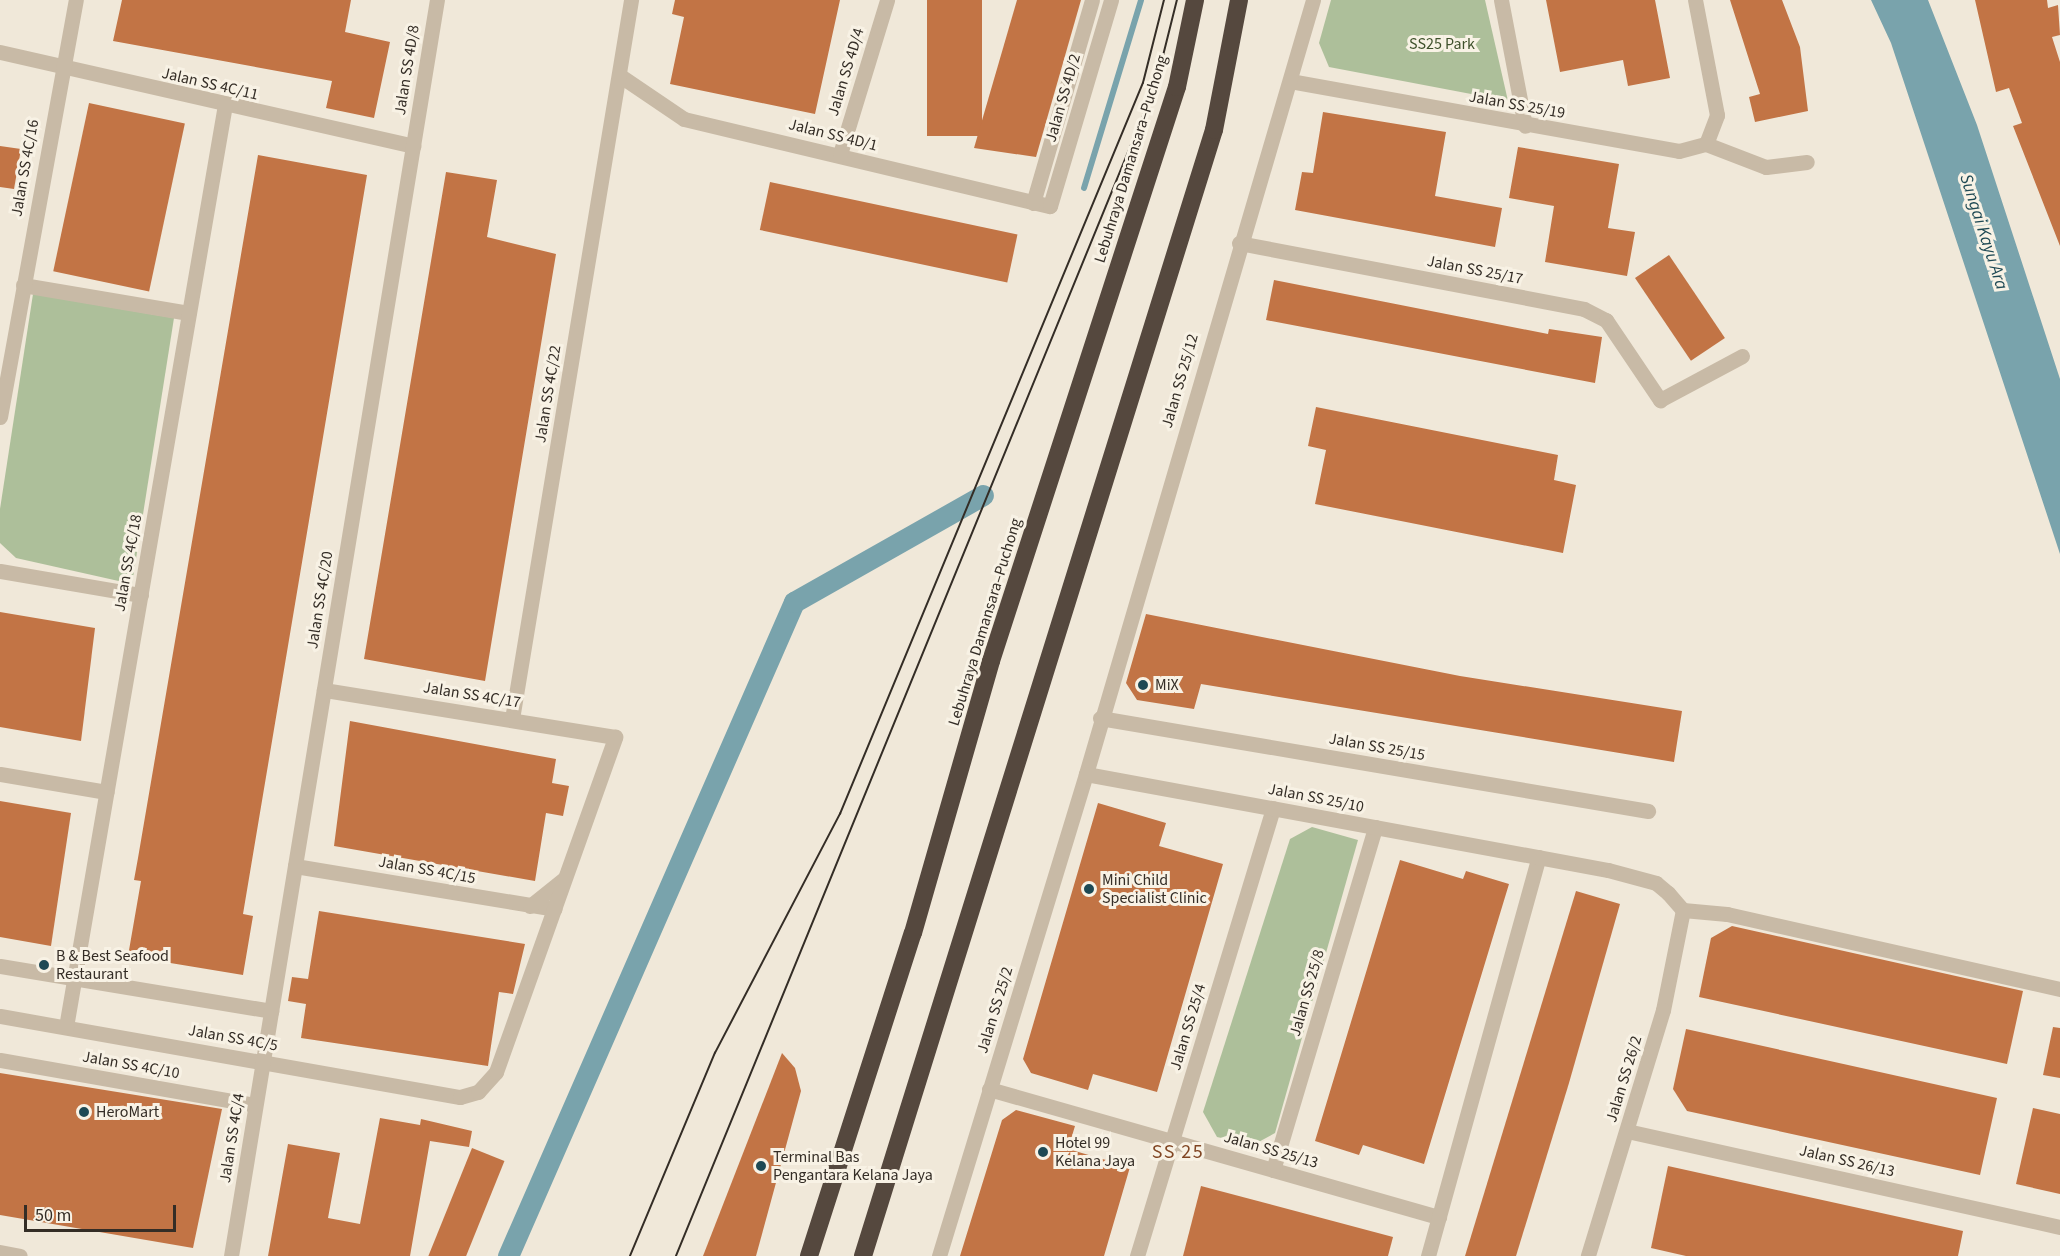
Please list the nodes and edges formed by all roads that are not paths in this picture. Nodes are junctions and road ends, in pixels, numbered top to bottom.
1 (76, 0) edge
2 (437, 0) edge
3 (631, 0) edge
4 (888, 0) edge
5 (1092, 0) edge
6 (1111, 0) edge
7 (1195, 0) edge
8 (1239, 0) edge
9 (1313, 0) edge
10 (1502, 0) edge
11 (1695, 0) edge
12 (0, 52) edge
13 (60, 67) junction
14 (619, 75) junction
15 (1290, 81) junction
16 (225, 105) junction
17 (1525, 126) junction
18 (1706, 144) junction
19 (413, 146) junction
20 (840, 154) junction
21 (1807, 162) dead end
22 (1033, 203) junction
23 (1050, 206) joint
24 (1239, 243) junction
25 (23, 285) junction
26 (189, 313) junction
27 (1742, 356) dead end
28 (0, 417) edge
29 (0, 571) edge
30 (141, 595) junction
31 (324, 690) junction
32 (1100, 718) junction
33 (512, 719) junction
34 (0, 774) edge
35 (1086, 774) junction
36 (106, 792) junction
37 (1273, 808) junction
38 (1648, 811) dead end
39 (1375, 827) junction
40 (1539, 857) junction
41 (295, 866) junction
42 (564, 879) junction
43 (530, 906) junction
44 (554, 909) junction
45 (1683, 910) junction
46 (0, 966) edge
47 (74, 978) junction
48 (2060, 989) edge
49 (271, 1011) junction
50 (0, 1016) edge
51 (66, 1027) junction
52 (0, 1060) edge
53 (263, 1061) junction
54 (989, 1089) junction
55 (255, 1105) junction
56 (1626, 1131) junction
57 (1172, 1141) junction
58 (1273, 1170) junction
59 (1439, 1217) junction
60 (2060, 1227) edge
61 (0, 1252) edge
62 (20, 1256) edge
63 (231, 1256) edge
64 (809, 1256) edge
65 (863, 1256) edge
66 (939, 1256) edge
67 (1137, 1256) edge
68 (1428, 1256) edge
69 (1588, 1256) edge

1 - 13 street, Jalan SS 4C/16
2 - 19 street, Jalan SS 4D/8
3 - 14 street, Jalan SS 4C/22
4 - 20 street, Jalan SS 4D/4
5 - 22 street
6 - 23 street, Jalan SS 4D/2
7 - 64 highway, Lebuhraya Damansara–Puchong
8 - 65 highway
9 - 15 street, Jalan SS 25/12
10 - 17 street
11 - 18 street
12 - 13 street, Jalan SS 4C/11
13 - 16 street, Jalan SS 4C/11
13 - 25 street, Jalan SS 4C/16
14 - 20 street, Jalan SS 4D/1
14 - 33 street, Jalan SS 4C/22
15 - 17 street, Jalan SS 25/19
15 - 24 street, Jalan SS 25/12
16 - 19 street, Jalan SS 4C/11
16 - 26 street, Jalan SS 4C/18
17 - 18 street, Jalan SS 25/19
18 - 21 street
19 - 31 street, Jalan SS 4C/20
20 - 22 street, Jalan SS 4D/1
22 - 23 street, Jalan SS 4D/1
24 - 27 street, Jalan SS 25/17
24 - 32 street, Jalan SS 25/12
25 - 26 street
25 - 28 street, Jalan SS 4C/16
26 - 30 street, Jalan SS 4C/18
29 - 30 street
30 - 36 street, Jalan SS 4C/18
31 - 33 street, Jalan SS 4C/17
31 - 41 street, Jalan SS 4C/20
32 - 35 street, Jalan SS 25/12
32 - 38 street, Jalan SS 25/15
33 - 42 street, Jalan SS 4C/17
34 - 36 street
35 - 37 street, Jalan SS 25/10
35 - 54 street, Jalan SS 25/2
36 - 47 street, Jalan SS 4C/18
37 - 39 street, Jalan SS 25/10
37 - 57 street, Jalan SS 25/4
39 - 40 street, Jalan SS 25/10
39 - 58 street, Jalan SS 25/8
40 - 45 street, Jalan SS 25/10
40 - 59 street
41 - 43 street, Jalan SS 4C/15
41 - 49 street, Jalan SS 4C/20
42 - 43 street
42 - 44 street
43 - 44 street, Jalan SS 4C/15
44 - 53 street, Jalan SS 4C/5
45 - 48 street
45 - 56 street, Jalan SS 26/2
46 - 47 street, Jalan SS 4C/5
47 - 49 street, Jalan SS 4C/5
47 - 51 street, Jalan SS 4C/18
49 - 53 street, Jalan SS 4C/20
50 - 51 street, Jalan SS 4C/5
51 - 53 street, Jalan SS 4C/5
52 - 55 street, Jalan SS 4C/10
53 - 55 street, Jalan SS 4C/4
54 - 57 street, Jalan SS 25/13
54 - 66 street, Jalan SS 25/2
55 - 63 street, Jalan SS 4C/4
56 - 60 street, Jalan SS 26/13
56 - 69 street, Jalan SS 26/2
57 - 58 street, Jalan SS 25/13
57 - 67 street, Jalan SS 25/4
58 - 59 street, Jalan SS 25/13
59 - 68 street
61 - 62 street

